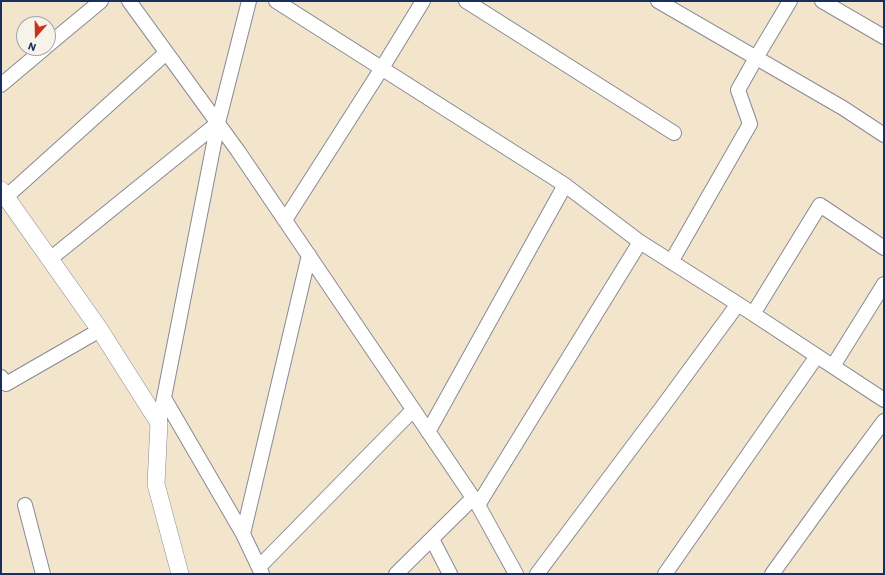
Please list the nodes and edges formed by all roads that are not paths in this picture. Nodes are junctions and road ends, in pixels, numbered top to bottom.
1 (101, 1) edge
2 (128, 1) edge
3 (249, 1) edge
4 (276, 1) edge
5 (423, 1) edge
6 (466, 1) edge
7 (658, 1) edge
8 (790, 1) edge
9 (822, 1) edge
10 (884, 37) edge
11 (56, 38) edge
12 (166, 53) junction
13 (35, 56) edge
14 (756, 58) junction
15 (382, 68) junction
16 (1, 85) edge
17 (218, 123) junction
18 (674, 133) dead end
19 (884, 135) edge
20 (565, 185) junction
21 (3, 194) edge
22 (285, 220) junction
23 (640, 242) junction
24 (884, 248) edge
25 (309, 255) junction
26 (50, 259) junction
27 (671, 262) junction
28 (884, 284) edge
29 (738, 304) junction
30 (753, 314) junction
31 (100, 330) junction
32 (817, 356) junction
33 (833, 366) junction
34 (1, 377) edge
35 (164, 398) junction
36 (884, 400) edge
37 (413, 410) junction
38 (884, 421) edge
39 (159, 423) junction
40 (428, 432) junction
41 (475, 502) junction
42 (25, 505) dead end
43 (243, 534) junction
44 (432, 539) junction
45 (260, 571) edge
46 (42, 574) edge
47 (180, 574) edge
48 (396, 574) edge
49 (450, 574) edge
50 (516, 574) edge
51 (537, 574) edge
52 (666, 574) edge
53 (772, 574) edge

1 - 11 street
2 - 12 street
3 - 17 street
4 - 15 street
5 - 15 street
6 - 18 street
7 - 14 street
8 - 14 street
9 - 10 street
12 - 17 street
12 - 21 street
13 - 16 street
14 - 19 street
14 - 27 street
15 - 20 street
15 - 22 street
17 - 22 street
17 - 26 street
17 - 35 street
20 - 23 street
20 - 40 street
21 - 26 street
22 - 25 street
23 - 27 street
23 - 41 street
24 - 30 street
25 - 37 street
25 - 43 street
26 - 31 street
27 - 29 street
28 - 33 street
29 - 30 street
29 - 51 street
30 - 32 street
31 - 34 street
31 - 39 street
32 - 33 street
32 - 52 street
33 - 36 street
35 - 39 street
35 - 43 street
37 - 40 street
37 - 45 street
38 - 53 street
39 - 47 street
40 - 41 street
41 - 44 street
41 - 50 street
42 - 46 street
43 - 45 street
44 - 48 street
44 - 49 street

